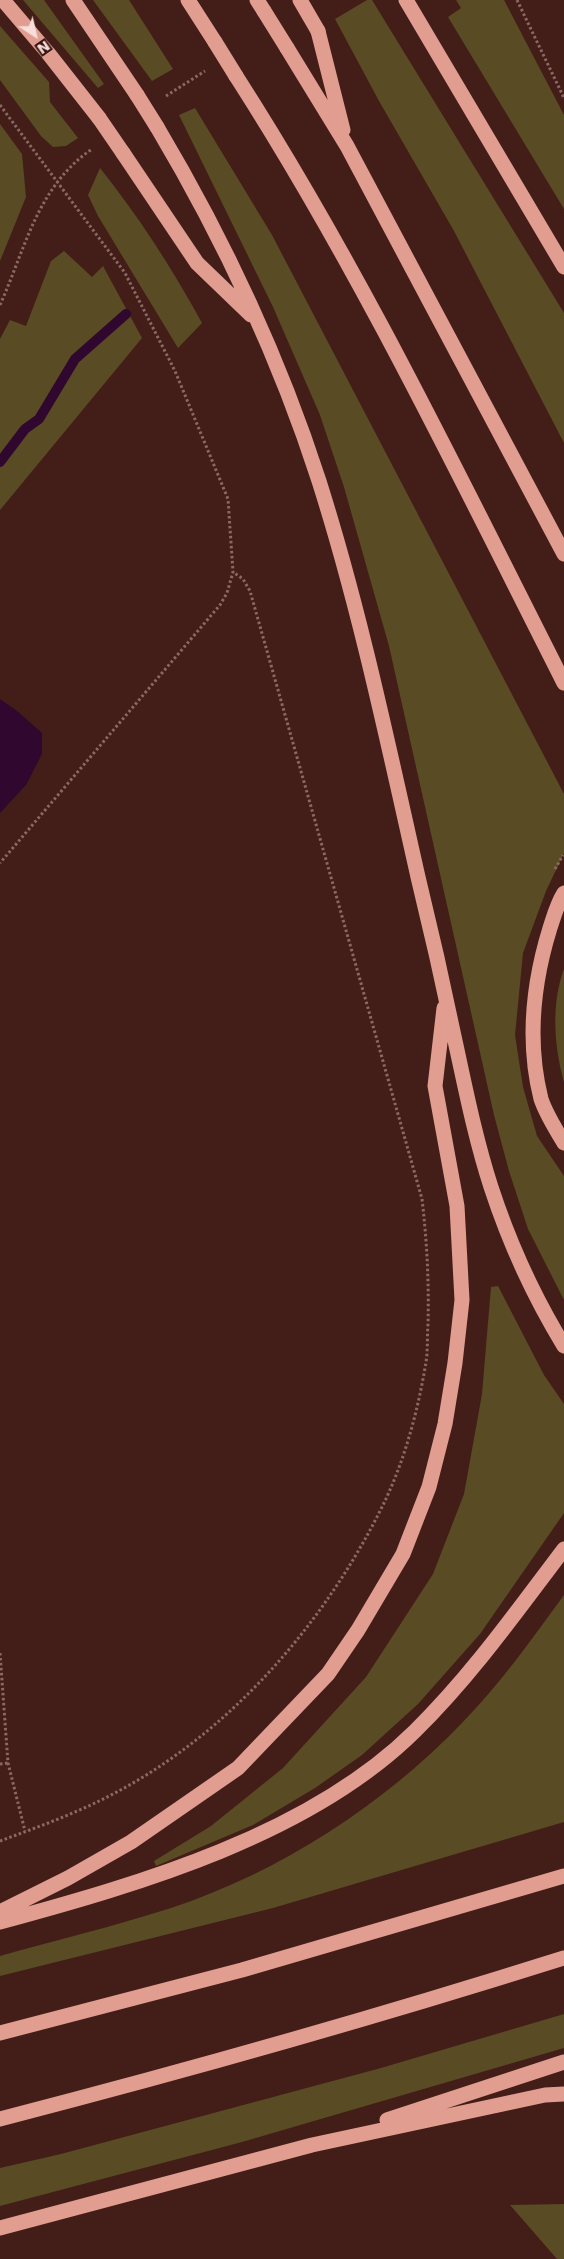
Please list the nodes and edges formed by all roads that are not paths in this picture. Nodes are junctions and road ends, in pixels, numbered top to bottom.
1 (3, 0) edge
2 (73, 0) edge
3 (188, 0) edge
4 (300, 0) edge
5 (406, 0) edge
6 (260, 6) edge
7 (347, 146) junction
8 (564, 267) edge
9 (257, 322) junction
10 (564, 554) edge
11 (564, 683) edge
12 (562, 897) edge
13 (445, 994) junction
14 (564, 1143) edge
15 (564, 1346) edge
16 (564, 1549) edge
17 (564, 1876) edge
18 (0, 1912) edge
19 (0, 1922) edge
20 (564, 1958) edge
21 (0, 2033) edge
22 (564, 2062) edge
23 (564, 2094) edge
24 (0, 2119) edge
25 (312, 2145) junction
26 (0, 2228) edge

1 - 9 highway, bridge
2 - 9 highway, bridge
3 - 11 highway, bridge
4 - 7 highway, bridge
5 - 8 highway
6 - 7 highway, bridge
7 - 10 highway
9 - 13 highway
12 - 14 highway
13 - 15 highway
13 - 18 highway
16 - 19 highway
17 - 21 highway
20 - 24 highway
22 - 25 highway
23 - 25 highway
25 - 26 highway

